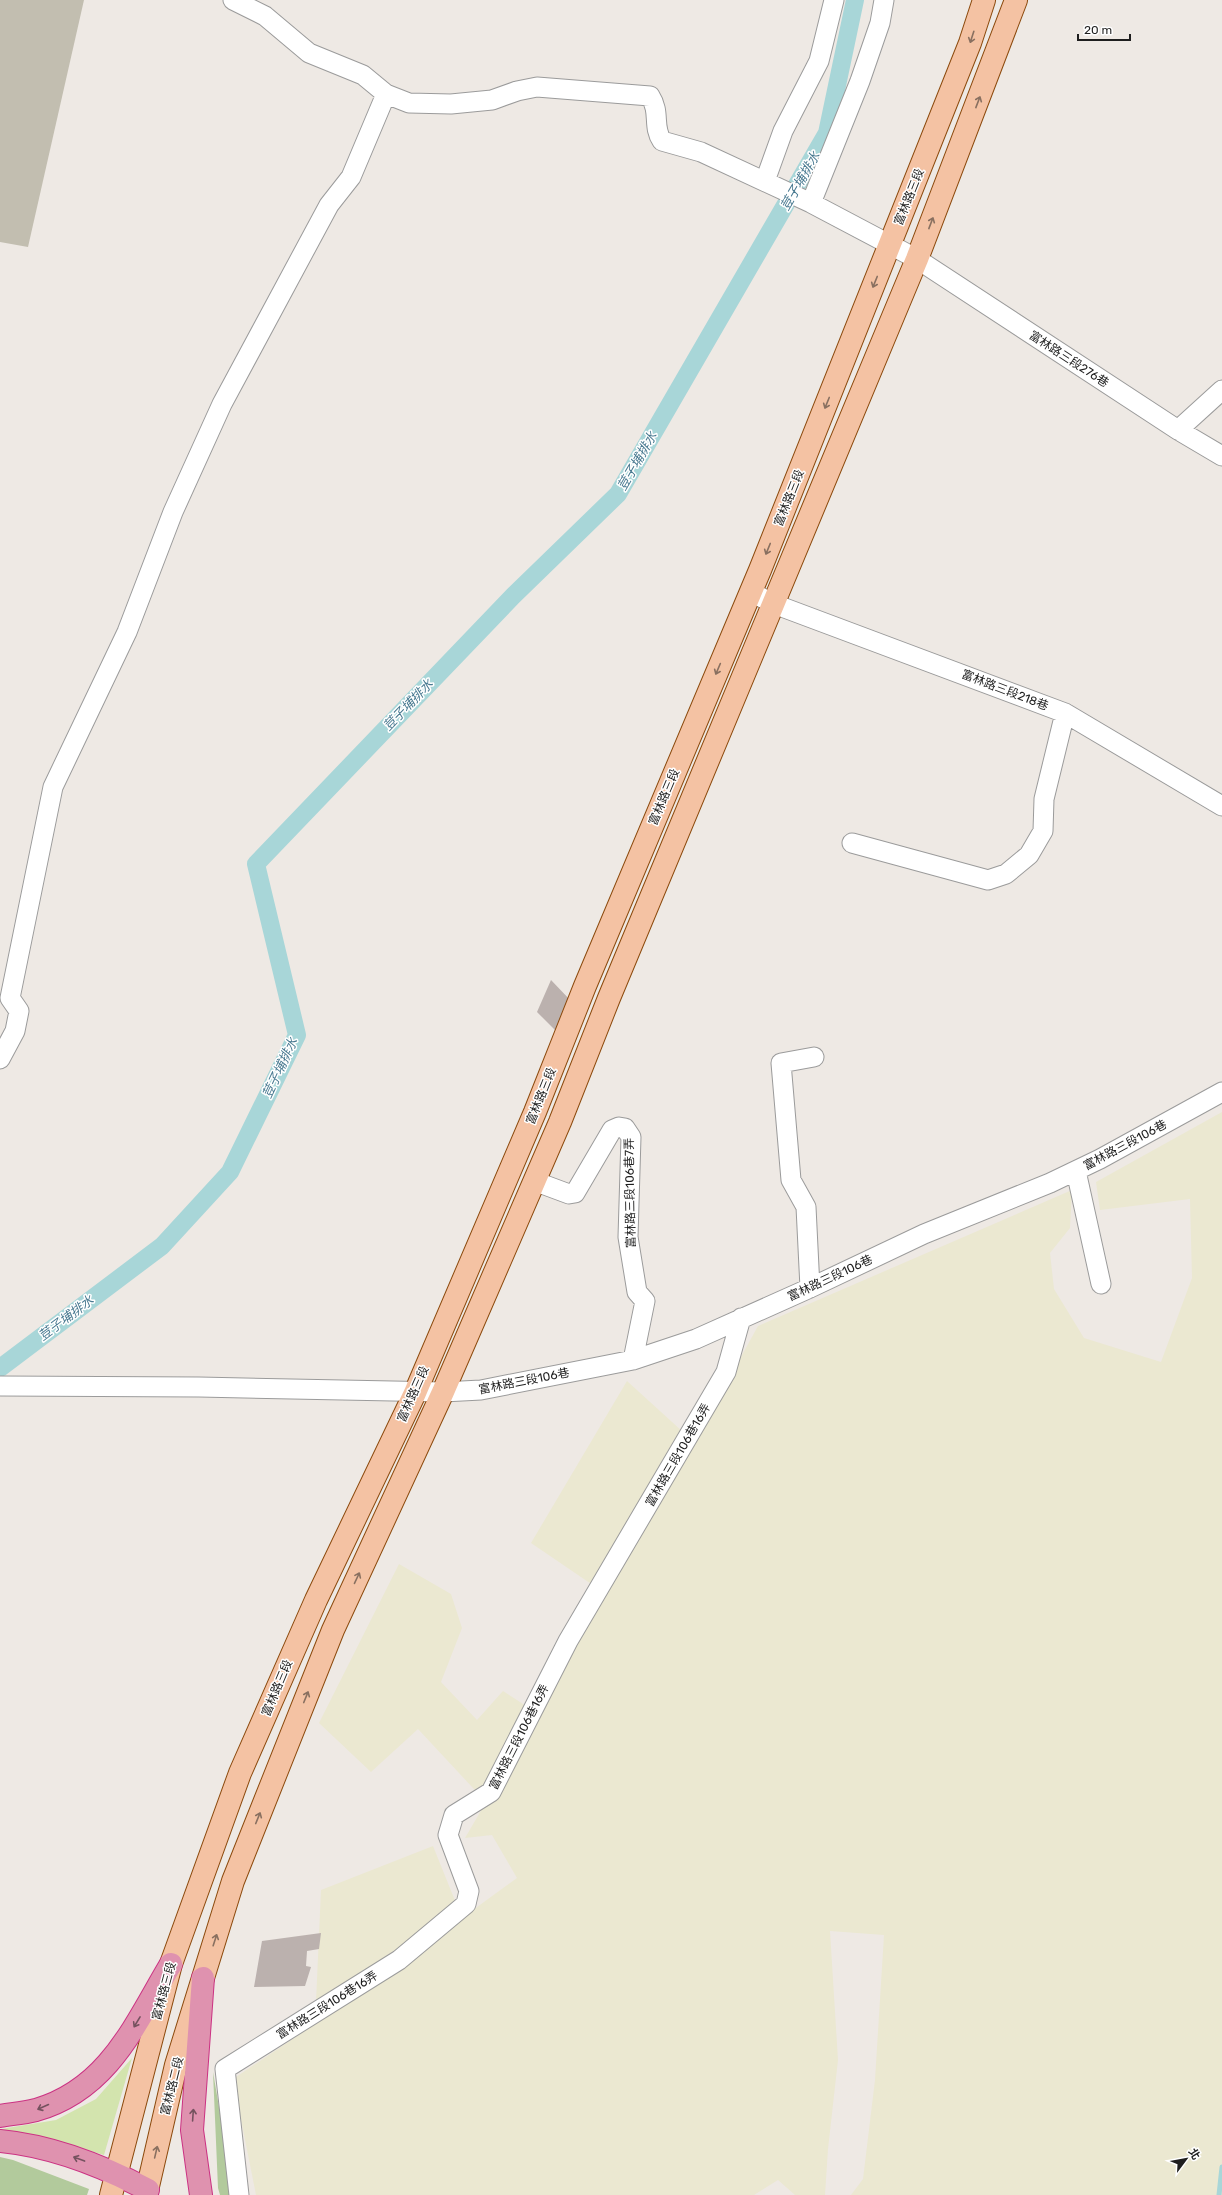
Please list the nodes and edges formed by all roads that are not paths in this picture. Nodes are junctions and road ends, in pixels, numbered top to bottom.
1 (233, 0) edge
2 (834, 0) edge
3 (884, 0) edge
4 (984, 0) edge
5 (1016, 0) edge
6 (386, 94) junction
7 (772, 185) junction
8 (811, 202) junction
9 (889, 246) junction
10 (917, 259) junction
11 (1222, 390) edge
12 (1178, 430) junction
13 (1222, 456) edge
14 (751, 592) junction
15 (774, 604) junction
16 (1065, 713) junction
17 (1222, 806) edge
18 (852, 843) dead end
19 (585, 986) junction
20 (609, 998) junction
21 (814, 1057) dead end
22 (0, 1059) edge
23 (1222, 1092) edge
24 (535, 1112) junction
25 (560, 1122) junction
26 (1076, 1171) junction
27 (534, 1181) junction
28 (1101, 1284) dead end
29 (810, 1288) junction
30 (741, 1318) junction
31 (633, 1360) junction
32 (0, 1386) edge
33 (443, 1392) junction
34 (415, 1393) junction
35 (171, 1964) junction
36 (203, 1978) junction
37 (0, 2116) edge
38 (0, 2141) edge
39 (116, 2173) junction
40 (147, 2192) edge
41 (111, 2195) edge
42 (201, 2195) edge
43 (239, 2195) edge

1 - 6 street
2 - 7 street
3 - 8 street
4 -> 9 main road, 富林路三段
10 -> 5 main road
6 - 7 street, 富林路三段276巷
6 - 22 street
7 - 8 street, 富林路三段276巷
8 - 9 street, 富林路三段276巷
9 - 10 street, 富林路三段276巷
9 -> 14 main road, 富林路三段
10 - 12 street, 富林路三段276巷
10 - 15 main road
11 - 12 street
12 - 13 street, 富林路三段276巷
14 - 15 street, 富林路三段218巷
14 -> 19 main road, 富林路三段
15 - 16 street, 富林路三段218巷
15 - 20 main road
16 - 17 street, 富林路三段218巷
16 - 18 street
19 - 20 street
19 - 24 main road, 富林路三段
20 - 25 main road
21 - 29 street
23 - 26 street, 富林路三段106巷
24 - 25 street
24 - 34 main road, 富林路三段
25 - 27 main road
26 - 28 street
26 - 29 street, 富林路三段106巷
27 - 31 street, 富林路三段106巷7弄
27 - 33 main road
29 - 30 street, 富林路三段106巷
30 - 31 street, 富林路三段106巷
30 - 43 street, 富林路三段106巷16弄
31 - 33 street, 富林路三段106巷
32 - 34 street, 富林路三段106巷
33 - 34 street, 富林路三段106巷
36 -> 33 main road
34 - 35 main road, 富林路三段
35 -> 37 highway
35 - 39 main road, 富林路三段
40 -> 36 main road, 富林路二段
42 -> 36 highway
39 -> 38 highway
39 - 40 highway
39 - 41 main road, 富林路三段

